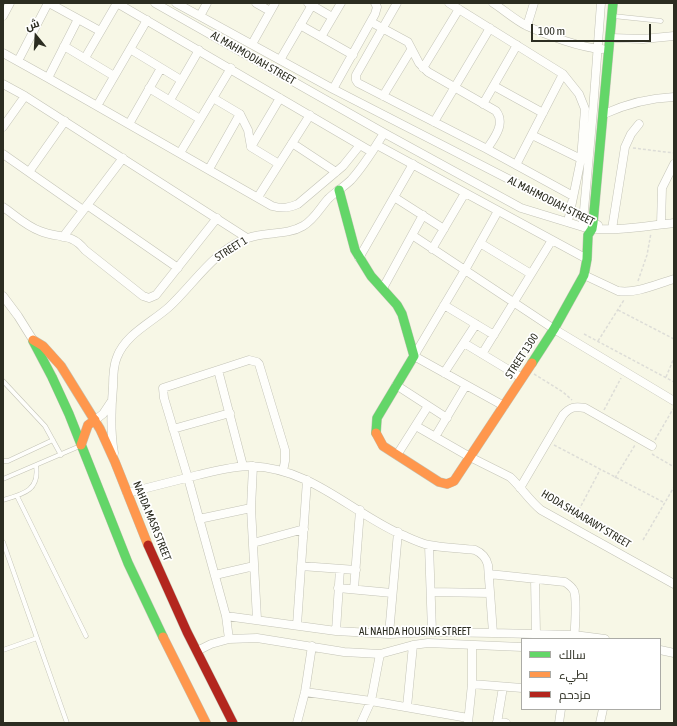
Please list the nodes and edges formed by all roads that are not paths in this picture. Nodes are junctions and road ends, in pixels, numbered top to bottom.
1 (10, 3) edge
2 (48, 3) edge
3 (117, 3) edge
4 (155, 3) edge
5 (176, 3) edge
6 (206, 3) edge
7 (256, 3) edge
8 (275, 3) edge
9 (341, 3) edge
10 (375, 3) edge
11 (397, 3) edge
12 (448, 3) edge
13 (493, 3) edge
14 (534, 3) edge
15 (601, 3) edge
16 (613, 3) edge
17 (310, 4) edge
18 (459, 10) junction
19 (270, 11) junction
20 (3, 16) edge
21 (200, 16) junction
22 (612, 16) junction
23 (332, 17) junction
24 (78, 19) junction
25 (147, 20) junction
26 (661, 21) dead end
27 (371, 22) junction
28 (300, 25) junction
29 (527, 26) junction
30 (383, 28) junction
31 (490, 28) junction
32 (100, 32) junction
33 (674, 36) edge
34 (321, 37) junction
35 (611, 38) junction
36 (252, 44) junction
37 (64, 46) junction
38 (517, 46) junction
39 (598, 48) junction
40 (130, 49) junction
41 (610, 49) junction
42 (199, 50) junction
43 (411, 50) junction
44 (3, 53) edge
45 (353, 55) junction
46 (85, 58) junction
47 (280, 60) junction
48 (18, 61) junction
49 (161, 68) junction
50 (231, 68) junction
51 (423, 68) junction
52 (563, 74) junction
53 (114, 76) junction
54 (48, 78) junction
55 (181, 80) junction
56 (318, 81) junction
57 (3, 84) edge
58 (494, 86) junction
59 (149, 88) junction
60 (455, 88) junction
61 (333, 89) junction
62 (312, 92) junction
63 (25, 96) junction
64 (383, 96) junction
65 (674, 97) edge
66 (213, 98) junction
67 (280, 98) junction
68 (170, 100) junction
69 (484, 104) junction
70 (97, 106) junction
71 (543, 113) junction
72 (240, 114) junction
73 (604, 114) junction
74 (310, 115) junction
75 (6, 116) edge
76 (200, 119) junction
77 (65, 121) junction
78 (434, 122) junction
79 (129, 124) junction
80 (639, 124) dead end
81 (3, 127) edge
82 (384, 133) junction
83 (532, 135) junction
84 (292, 143) junction
85 (360, 145) junction
86 (251, 147) junction
87 (374, 148) junction
88 (487, 150) junction
89 (180, 153) junction
90 (3, 154) edge
91 (123, 158) junction
92 (581, 159) junction
93 (279, 164) junction
94 (413, 164) junction
95 (674, 164) edge
96 (516, 165) junction
97 (209, 169) junction
98 (29, 172) junction
99 (336, 172) junction
100 (339, 190) junction
101 (465, 193) junction
102 (394, 196) junction
103 (573, 196) junction
104 (258, 197) junction
105 (3, 207) edge
106 (85, 208) junction
107 (498, 211) junction
108 (570, 212) junction
109 (423, 215) junction
110 (217, 218) junction
111 (583, 218) junction
112 (568, 222) junction
113 (674, 223) edge
114 (661, 224) junction
115 (444, 229) junction
116 (589, 229) junction
117 (608, 229) junction
118 (412, 235) junction
119 (63, 237) junction
120 (247, 238) junction
121 (552, 240) junction
122 (480, 243) junction
123 (432, 249) junction
124 (359, 258) junction
125 (587, 259) junction
126 (178, 268) junction
127 (465, 270) junction
128 (531, 274) junction
129 (584, 274) junction
130 (674, 279) edge
131 (383, 288) junction
132 (3, 296) edge
133 (514, 303) junction
134 (444, 305) junction
135 (476, 324) junction
136 (554, 329) junction
137 (494, 335) junction
138 (33, 340) junction
139 (464, 343) junction
140 (482, 354) junction
141 (414, 356) junction
142 (218, 370) junction
143 (444, 373) junction
144 (522, 378) junction
145 (3, 380) edge
146 (396, 385) junction
147 (466, 385) junction
148 (112, 400) junction
149 (674, 401) edge
150 (428, 406) junction
151 (504, 406) junction
152 (230, 413) junction
153 (447, 418) junction
154 (95, 420) junction
155 (416, 426) junction
156 (173, 429) junction
157 (435, 437) junction
158 (53, 440) junction
159 (81, 445) junction
160 (652, 446) road end
161 (61, 455) junction
162 (397, 455) junction
163 (470, 457) junction
164 (3, 461) edge
165 (116, 462) junction
166 (36, 465) junction
167 (243, 466) junction
168 (253, 466) junction
169 (283, 471) junction
170 (188, 478) junction
171 (3, 479) edge
172 (308, 480) junction
173 (520, 488) junction
174 (127, 493) junction
175 (17, 496) junction
176 (3, 500) edge
177 (251, 508) junction
178 (360, 510) junction
179 (199, 519) junction
180 (304, 529) junction
181 (398, 532) junction
182 (3, 542) edge
183 (253, 543) junction
184 (429, 545) junction
185 (254, 566) junction
186 (301, 566) junction
187 (340, 569) junction
188 (356, 570) junction
189 (489, 574) junction
190 (215, 576) junction
191 (536, 579) junction
192 (674, 584) edge
193 (338, 588) junction
194 (354, 589) junction
195 (431, 592) junction
196 (392, 593) junction
197 (490, 593) junction
198 (226, 616) junction
199 (257, 620) junction
200 (297, 625) junction
201 (336, 631) junction
202 (432, 632) junction
203 (493, 632) junction
204 (389, 634) junction
205 (536, 634) junction
206 (86, 636) dead end
207 (574, 637) edge
208 (37, 638) junction
209 (590, 638) edge
210 (229, 639) junction
211 (413, 645) junction
212 (312, 646) junction
213 (472, 646) junction
214 (521, 647) edge
215 (3, 650) edge
216 (661, 650) edge
217 (197, 651) junction
218 (674, 653) edge
219 (380, 654) junction
220 (472, 684) junction
221 (503, 687) junction
222 (521, 688) edge
223 (305, 692) junction
224 (371, 701) junction
225 (407, 707) junction
226 (561, 710) edge
227 (602, 710) edge
228 (468, 721) edge
229 (497, 722) edge
230 (67, 723) edge
231 (206, 723) edge
232 (233, 723) edge
233 (298, 723) edge
234 (361, 723) edge
235 (506, 723) edge
236 (559, 723) edge
237 (600, 723) edge

1 - 20 street
2 - 24 street
2 - 48 street
3 - 25 street
3 - 32 street
4 - 62 street, AL MAHMODIAH STREET
5 - 21 street, AL MAHMODIAH STREET
6 - 21 street
7 - 19 street
8 - 19 street
9 - 23 street
10 - 27 street
11 - 30 street
12 - 18 street
13 - 29 street
14 - 29 street
15 - 39 street
16 - 22 street, STREET 1300
17 - 23 street
17 - 28 street
18 - 31 street
18 - 51 street
19 - 36 street
21 - 36 street, AL MAHMODIAH STREET
22 - 26 lane
22 - 35 street, STREET 1300
23 - 34 street
24 - 32 street
24 - 37 street
25 - 40 street
25 - 42 street
27 - 30 street
27 - 45 street
28 - 34 street
28 - 47 street
29 - 39 street
30 - 43 street
30 - 64 street
31 - 38 street
31 - 60 street
32 - 46 street
33 - 35 street
34 - 45 street
35 - 41 street, STREET 1300
36 - 47 street, AL MAHMODIAH STREET
37 - 46 street
37 - 54 street
38 - 52 street
38 - 58 street
39 - 41 street
39 - 111 street
40 - 49 street
40 - 53 street
41 - 73 street, STREET 1300
42 - 50 street
42 - 55 street
43 - 51 street
43 - 64 street
44 - 48 street
45 - 61 street
46 - 53 street
47 - 56 street, AL MAHMODIAH STREET
48 - 54 street
49 - 55 street
49 - 59 street
50 - 66 street
50 - 67 street
51 - 60 street
52 - 71 street
52 - 92 street
53 - 70 street
54 - 70 street
55 - 68 street
56 - 61 street, AL MAHMODIAH STREET
56 - 62 street
57 - 63 street
58 - 69 street
58 - 71 street
59 - 68 street
59 - 79 street
60 - 69 street
60 - 78 street
61 - 108 street, AL MAHMODIAH STREET
62 - 82 street, AL MAHMODIAH STREET
63 - 75 street
63 - 77 street
64 - 78 street
65 - 73 street
66 - 72 street
66 - 76 street
67 - 74 street
67 - 86 street
68 - 76 street
69 - 88 street
70 - 79 street
71 - 83 street
72 - 86 street
72 - 97 street
73 - 116 street, STREET 1300
74 - 84 street
74 - 85 street
75 - 81 street
76 - 89 street
77 - 91 street
77 - 98 street
78 - 88 street
79 - 89 street
80 - 117 street
82 - 87 street, STREET 1
82 - 112 street, AL MAHMODIAH STREET
83 - 92 street
83 - 96 street
84 - 93 street
84 - 99 street
85 - 87 street
85 - 99 street
86 - 93 street
87 - 94 street
87 - 100 street, STREET 1
88 - 96 street
89 - 97 street
90 - 98 street
91 - 106 street
91 - 110 street
92 - 103 street
93 - 104 street
94 - 101 street
94 - 102 street
95 - 114 street
96 - 103 street
97 - 104 street
98 - 106 street
99 - 104 street
100 - 120 street, STREET 1
100 - 124 street
101 - 107 street
101 - 115 street
102 - 109 street
102 - 124 street
103 - 108 street
105 - 119 street
106 - 119 street
106 - 126 street
107 - 121 street
107 - 122 street
108 - 111 street, AL MAHMODIAH STREET
108 - 112 street
109 - 115 street
109 - 118 street
110 - 120 street
110 - 126 street
111 - 116 street, AL MAHMODIAH STREET
112 - 116 street, AL MAHMODIAH STREET
113 - 114 street, AL MAHMODIAH STREET
114 - 117 street, AL MAHMODIAH STREET
115 - 123 street
116 - 117 street, AL MAHMODIAH STREET
116 - 125 street, STREET 1300
118 - 123 street
118 - 131 street
119 - 126 street
120 - 148 street, STREET 1
121 - 125 street
121 - 128 street
122 - 127 street
122 - 128 street
123 - 127 street
124 - 131 street
125 - 129 street, STREET 1300
127 - 133 street
127 - 134 street
128 - 133 street
129 - 130 street
129 - 136 street, STREET 1300
131 - 141 street
132 - 138 street, NAHDA MASR STREET
133 - 136 street
133 - 137 street
134 - 135 street
134 - 141 street
135 - 137 street
135 - 139 street
136 - 144 street, STREET 1300
136 - 149 street
137 - 140 street
138 - 154 street, NAHDA MASR STREET
138 - 159 street, NAHDA MASR STREET
139 - 140 street
139 - 143 street
140 - 144 street
141 - 143 street
141 - 146 street
142 - 152 street
142 - 156 street
142 - 169 street
143 - 147 street
144 - 151 street, STREET 1300
145 - 158 lane
146 - 150 street
146 - 162 street
147 - 151 street
147 - 153 street
148 - 154 street, STREET 1
148 - 165 street, STREET 1
150 - 153 street
150 - 155 street
151 - 163 street, STREET 1300
152 - 156 street
152 - 167 street
153 - 157 street
154 - 159 street
154 - 165 street, NAHDA MASR STREET
155 - 157 street, HODA SHAARAWY STREET
155 - 162 street
156 - 170 street
157 - 163 street, HODA SHAARAWY STREET
158 - 161 lane
158 - 164 lane
159 - 161 lane
159 - 231 street, NAHDA MASR STREET
160 - 173 street
161 - 166 lane
162 - 163 street, STREET 1300
163 - 173 street, HODA SHAARAWY STREET
165 - 174 street, NAHDA MASR STREET
166 - 171 lane
166 - 175 lane
167 - 168 street
167 - 170 street
168 - 169 street
168 - 177 street
169 - 172 street
170 - 174 street
170 - 179 street
172 - 178 street
172 - 180 street
173 - 192 street, HODA SHAARAWY STREET
174 - 217 street, NAHDA MASR STREET
175 - 176 lane
175 - 206 lane
177 - 179 street
177 - 183 street
178 - 181 street
178 - 188 street
179 - 190 street
180 - 183 street
180 - 186 street
181 - 184 street
181 - 196 street
182 - 208 lane
183 - 185 street
184 - 189 street
184 - 195 street
185 - 190 street
185 - 199 street
186 - 187 street
186 - 200 street
187 - 188 street
187 - 193 street
188 - 194 street
189 - 191 street
189 - 197 street
190 - 198 street
191 - 205 street
191 - 207 street
193 - 194 street
193 - 201 street
194 - 196 street
195 - 197 street
195 - 202 street
196 - 204 street
197 - 203 street
198 - 199 street, AL NAHDA HOUSING STREET
198 - 210 street
199 - 200 street, AL NAHDA HOUSING STREET
200 - 201 street, AL NAHDA HOUSING STREET
201 - 204 street, AL NAHDA HOUSING STREET
202 - 203 street, AL NAHDA HOUSING STREET
202 - 204 street, AL NAHDA HOUSING STREET
203 - 205 street, AL NAHDA HOUSING STREET
205 - 207 street, AL NAHDA HOUSING STREET
207 - 209 street, AL NAHDA HOUSING STREET
208 - 215 lane
208 - 230 lane
210 - 212 street, AL NAHDA HOUSING STREET
210 - 217 street, AL NAHDA HOUSING STREET
211 - 213 street, AL NAHDA HOUSING STREET
211 - 219 street, AL NAHDA HOUSING STREET
211 - 225 street
212 - 219 street, AL NAHDA HOUSING STREET
212 - 223 street
213 - 214 street, AL NAHDA HOUSING STREET
213 - 220 street
216 - 218 street
217 - 232 street, NAHDA MASR STREET
219 - 224 street
220 - 221 street
220 - 228 street
221 - 222 street
221 - 229 street
223 - 224 street
223 - 233 street
224 - 225 street
224 - 234 street
225 - 228 street
226 - 236 street
227 - 237 street
229 - 235 street

